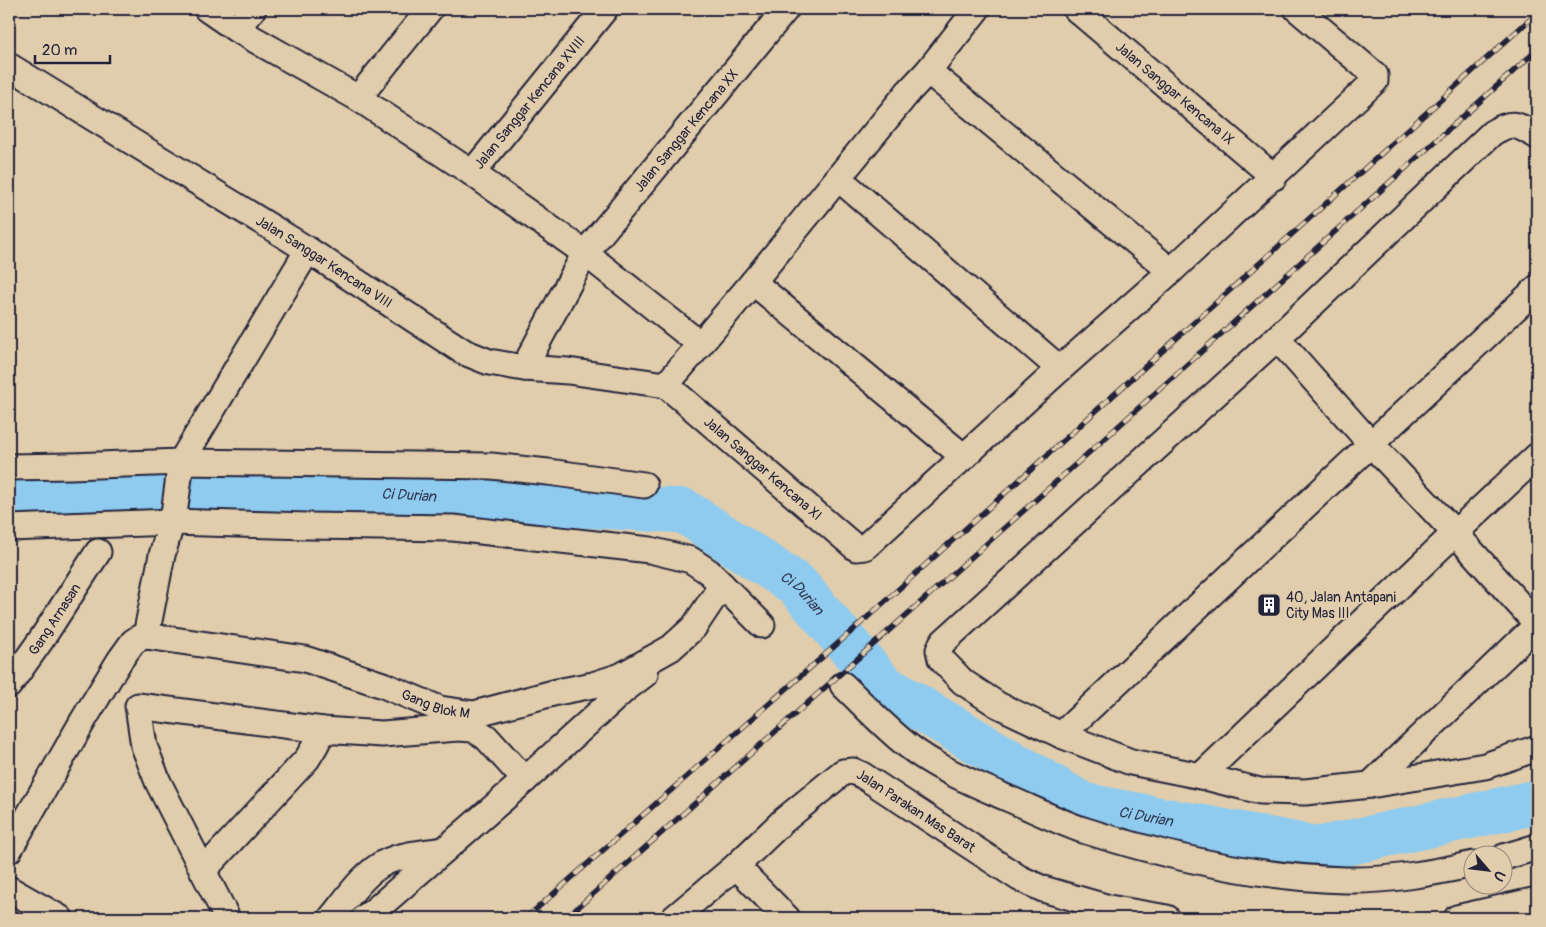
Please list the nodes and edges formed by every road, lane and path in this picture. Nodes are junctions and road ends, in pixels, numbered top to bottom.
1 (207, 9) edge
2 (253, 9) edge
3 (430, 9) edge
4 (605, 9) edge
5 (786, 9) edge
6 (977, 9) edge
7 (1076, 9) edge
8 (1297, 9) edge
9 (236, 29) junction
10 (9, 66) edge
11 (928, 71) junction
12 (358, 98) junction
13 (1537, 136) edge
14 (472, 172) junction
15 (1274, 177) junction
16 (838, 178) junction
17 (308, 250) junction
18 (585, 254) junction
19 (1172, 271) junction
20 (753, 282) junction
21 (1537, 288) edge
22 (1277, 338) junction
23 (700, 344) junction
24 (524, 368) junction
25 (1060, 369) junction
26 (666, 385) junction
27 (1370, 444) junction
28 (1537, 456) edge
29 (964, 457) junction
30 (180, 465) junction
31 (9, 467) edge
32 (644, 485) dead end
33 (173, 518) junction
34 (9, 528) edge
35 (1455, 533) junction
36 (98, 552) dead end
37 (722, 585) junction
38 (762, 624) dead end
39 (1537, 624) edge
40 (146, 636) junction
41 (649, 671) dead end
42 (844, 685) dead end
43 (9, 686) edge
44 (323, 730) junction
45 (1061, 735) junction
46 (1537, 748) edge
47 (1201, 776) junction
48 (525, 780) junction
49 (1370, 785) junction
50 (1537, 847) edge
51 (9, 850) edge
52 (444, 850) junction
53 (1514, 854) edge
54 (736, 866) junction
55 (1464, 866) edge
56 (204, 871) junction
57 (9, 889) edge
58 (1537, 900) edge
59 (26, 910) edge
60 (60, 918) edge
61 (227, 918) edge
62 (331, 918) edge
63 (364, 918) edge
64 (674, 918) edge
65 (787, 918) edge
66 (1167, 918) edge
67 (1457, 918) edge

1 - 9 street
2 - 9 street
3 - 12 street
4 - 14 street, Jalan Sanggar Kencana XVIII
5 - 18 street, Jalan Sanggar Kencana XX
6 - 11 street
7 - 15 street, Jalan Sanggar Kencana IX
8 - 15 street
9 - 12 street
10 - 17 street, Jalan Sanggar Kencana VIII
11 - 16 street
11 - 19 street
12 - 14 street
13 - 22 street
14 - 18 street
15 - 19 street
16 - 20 street
16 - 25 street
17 - 24 street, Jalan Sanggar Kencana VIII
17 - 30 street
18 - 23 street
18 - 24 street, Jalan Sanggar Kencana XX
19 - 25 street
20 - 23 street
20 - 29 street
21 - 27 street
22 - 27 street
22 - 45 street
23 - 26 street
24 - 26 street, Jalan Sanggar Kencana VIII
25 - 29 street
26 - 29 street, Jalan Sanggar Kencana XI
27 - 35 street
27 - 45 street
28 - 35 street
30 - 31 street
30 - 32 street
30 - 33 street
33 - 34 street
33 - 37 street
33 - 40 street
35 - 39 street
35 - 47 street
36 - 43 street, Gang Arnasan
37 - 38 street
37 - 40 street, Gang Blok M
39 - 49 street
40 - 51 street
41 - 48 street
42 - 55 street
44 - 48 street
44 - 56 street
44 - 56 street
45 - 47 street
46 - 49 street
47 - 49 street
48 - 52 street
50 - 53 street
52 - 62 street
52 - 63 street
54 - 64 street, Jalan Parakan Mas Barat
54 - 65 street
54 - 66 street, Jalan Parakan Mas Barat
56 - 61 street
57 - 59 street
58 - 67 street
59 - 60 street

